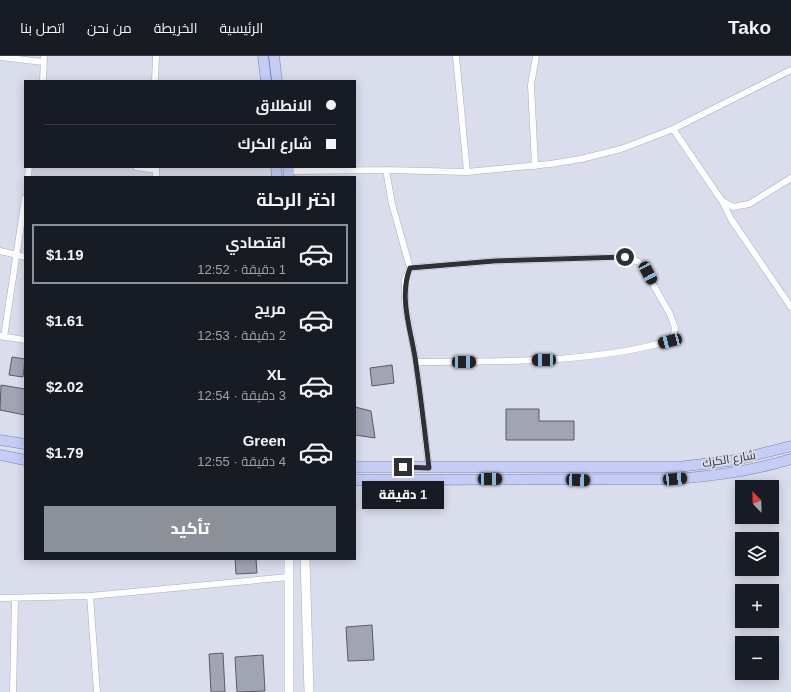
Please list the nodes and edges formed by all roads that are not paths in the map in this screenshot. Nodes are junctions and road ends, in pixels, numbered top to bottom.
1 (156, 56) edge
2 (263, 56) edge
3 (274, 56) edge
4 (456, 56) edge
5 (536, 56) edge
6 (0, 57) edge
7 (44, 59) edge
8 (791, 70) edge
9 (44, 80) edge
10 (155, 80) edge
11 (266, 80) edge
12 (277, 80) edge
13 (673, 129) junction
14 (535, 166) junction
15 (146, 168) edge
16 (156, 169) edge
17 (386, 170) junction
18 (289, 172) edge
19 (467, 172) junction
20 (791, 178) edge
21 (722, 200) junction
22 (24, 205) edge
23 (0, 251) edge
24 (17, 255) junction
25 (24, 257) edge
26 (410, 268) junction
27 (791, 307) edge
28 (2, 337) edge
29 (24, 340) edge
30 (416, 362) junction
31 (0, 440) edge
32 (24, 444) edge
33 (791, 446) edge
34 (0, 456) edge
35 (791, 459) edge
36 (24, 460) edge
37 (356, 467) edge
38 (429, 468) junction
39 (593, 468) junction
40 (356, 480) edge
41 (593, 481) junction
42 (289, 560) edge
43 (305, 560) edge
44 (289, 577) junction
45 (90, 596) junction
46 (0, 598) edge
47 (15, 598) junction
48 (13, 692) edge
49 (97, 692) edge
50 (289, 692) edge
51 (309, 692) edge

1 - 10 street
2 - 11 main road
3 - 12 main road
4 - 19 street
5 - 14 street
6 - 7 street
7 - 9 street
8 - 13 street
13 - 14 street
13 - 21 street
14 - 19 street
15 - 16 street
17 - 18 street
17 - 19 street
17 - 26 street
20 - 21 street
21 - 27 street
22 - 24 street
23 - 24 street
24 - 25 street
24 - 28 street
26 - 30 street
26 - 30 street
28 - 29 street
30 - 38 street
31 - 32 main road
33 - 39 main road, شارع الكرك
34 - 36 main road
35 - 41 main road, شارع الكرك
37 - 38 main road, شارع الكرك
38 - 39 main road, شارع الكرك
39 - 41 main road
40 - 41 main road, شارع الكرك
42 - 44 main road
43 - 51 main road
44 - 45 street
44 - 50 main road
45 - 47 street
45 - 49 street
46 - 47 street
47 - 48 street

